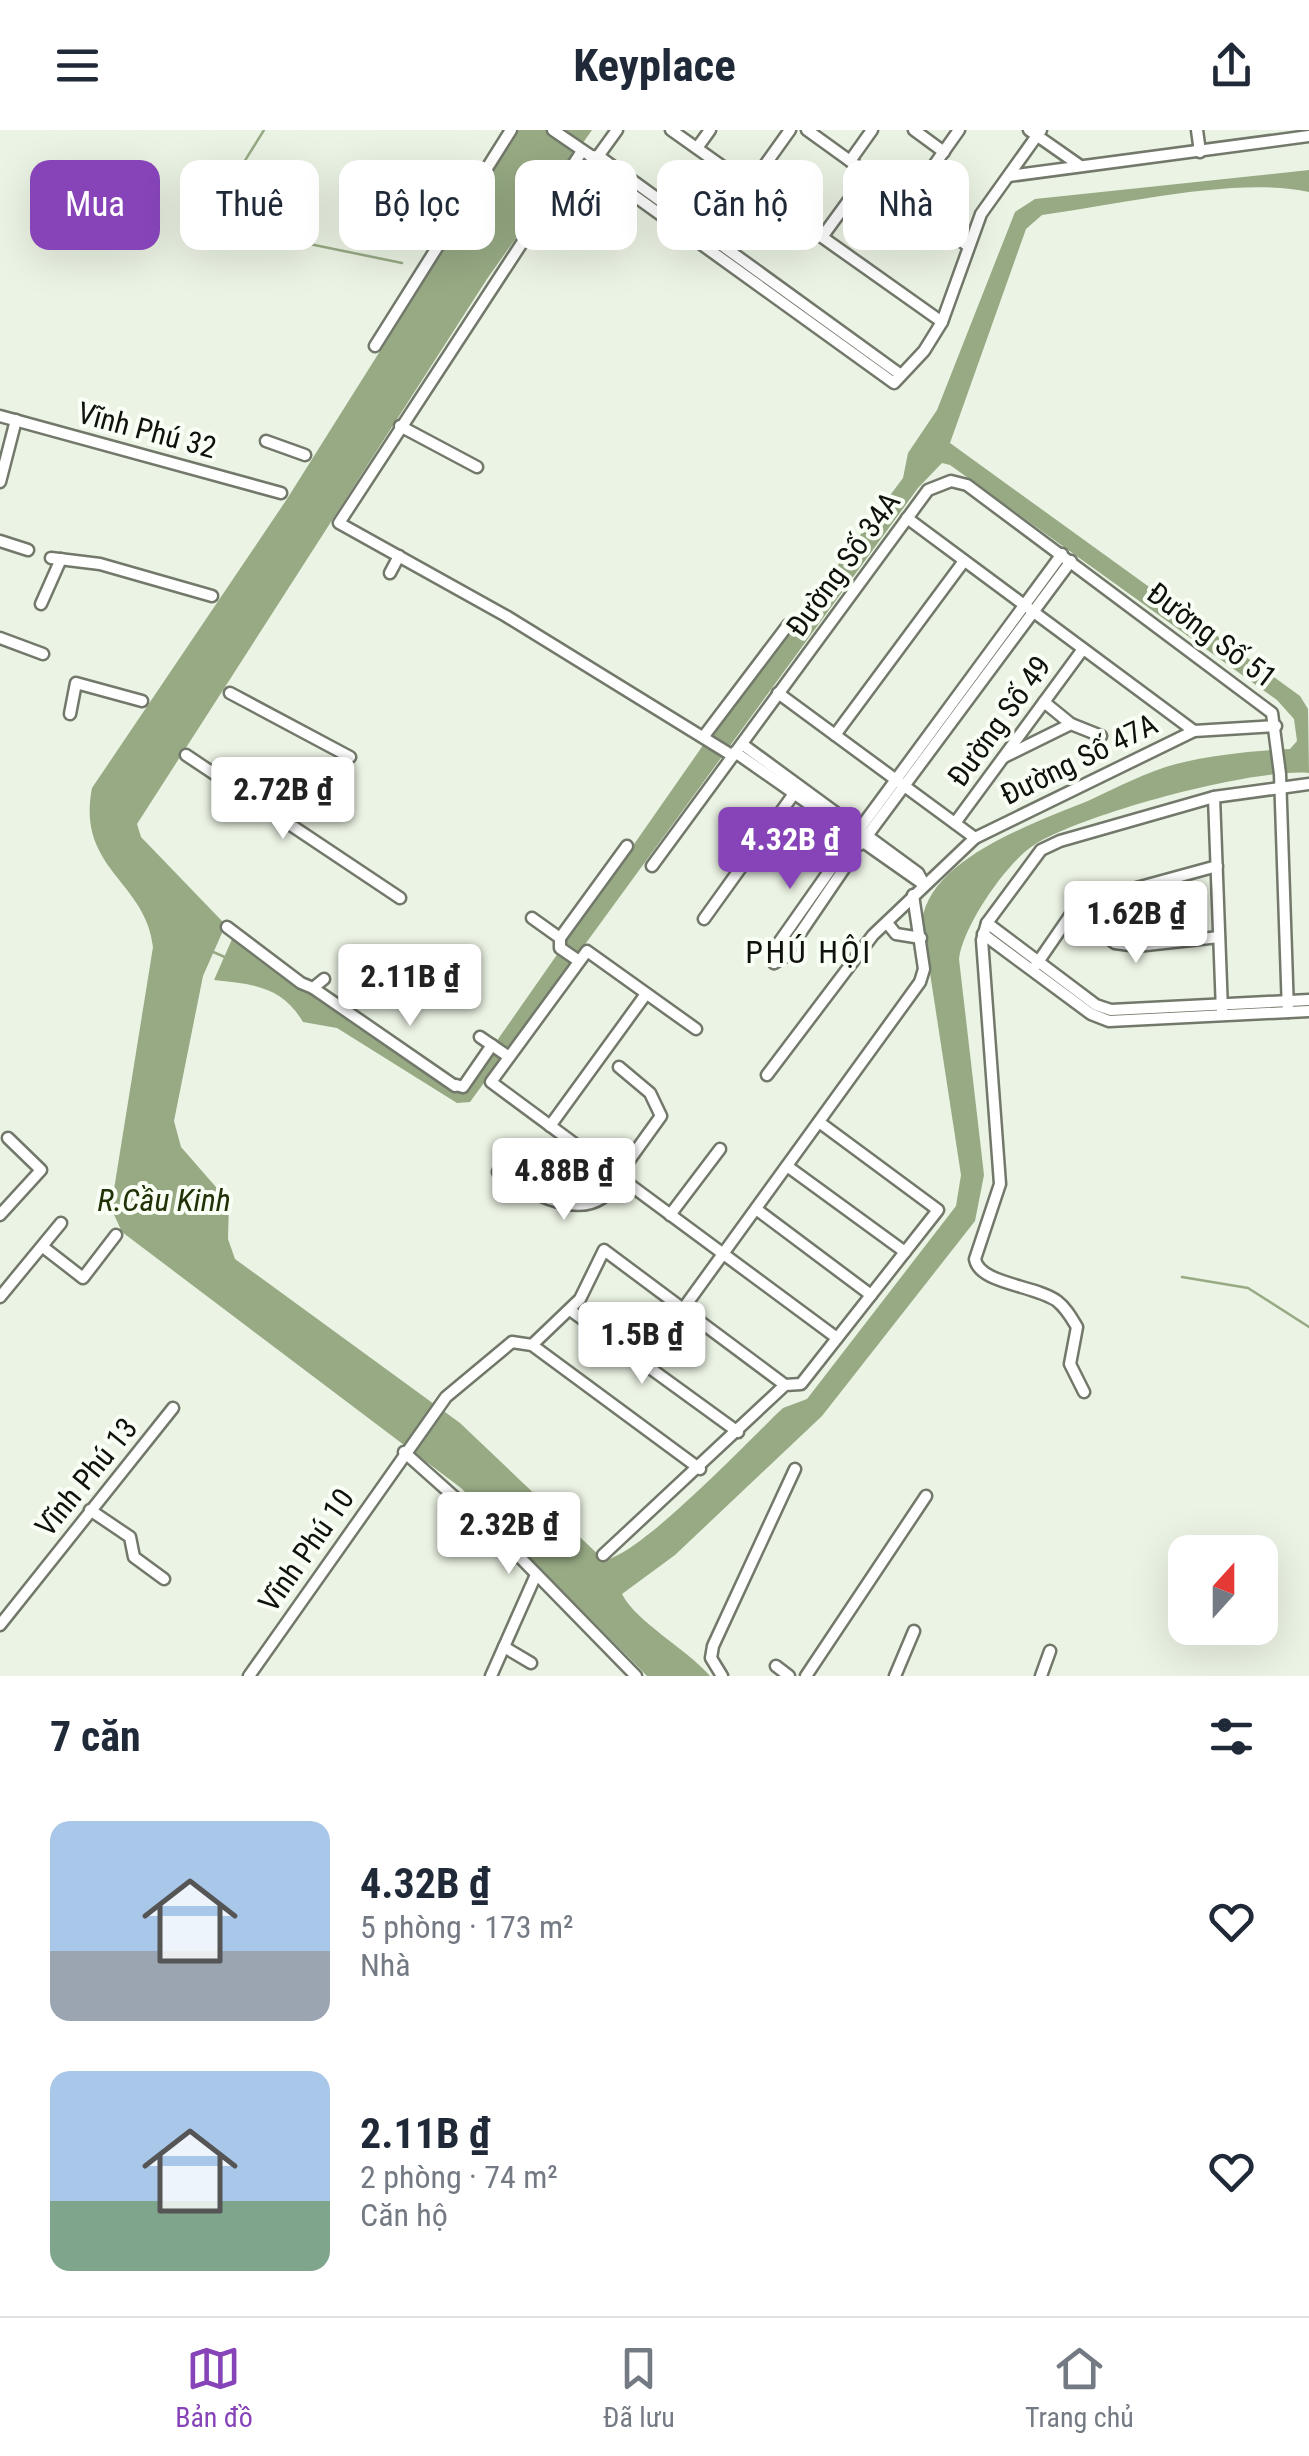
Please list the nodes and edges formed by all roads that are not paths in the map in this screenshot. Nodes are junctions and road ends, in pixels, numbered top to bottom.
1 (511, 130) edge
2 (553, 130) edge
3 (617, 130) edge
4 (671, 130) edge
5 (710, 130) edge
6 (790, 130) edge
7 (807, 130) edge
8 (872, 130) edge
9 (914, 130) edge
10 (960, 130) edge
11 (1197, 130) edge
12 (1262, 130) edge
13 (1270, 130) edge
14 (1036, 132) edge
15 (1309, 136) edge
16 (1268, 143) junction
17 (697, 148) junction
18 (944, 152) junction
19 (1200, 152) junction
20 (588, 155) junction
21 (586, 160) edge
22 (714, 160) edge
23 (769, 160) edge
24 (849, 160) edge
25 (851, 160) edge
26 (938, 160) edge
27 (1080, 166) junction
28 (1009, 176) junction
29 (657, 205) edge
30 (843, 208) edge
31 (823, 236) edge
32 (823, 238) edge
33 (969, 244) edge
34 (720, 250) edge
35 (967, 250) edge
36 (942, 322) junction
37 (375, 346) dead end
38 (0, 416) edge
39 (16, 420) junction
40 (400, 426) junction
41 (266, 441) dead end
42 (305, 455) dead end
43 (477, 468) dead end
44 (0, 482) edge
45 (280, 492) dead end
46 (907, 518) junction
47 (0, 541) edge
48 (28, 550) dead end
49 (399, 556) junction
50 (1066, 558) junction
51 (964, 561) junction
52 (390, 572) dead end
53 (212, 596) dead end
54 (41, 604) dead end
55 (1028, 608) junction
56 (788, 625) dead end
57 (0, 638) edge
58 (1083, 649) junction
59 (43, 654) dead end
60 (230, 693) dead end
61 (778, 694) junction
62 (142, 701) dead end
63 (1044, 702) junction
64 (70, 714) dead end
65 (1070, 724) junction
66 (1276, 726) junction
67 (1194, 731) junction
68 (835, 735) junction
69 (705, 736) junction
70 (1101, 736) dead end
71 (734, 751) junction
72 (186, 754) dead end
73 (350, 757) dead end
74 (1003, 758) junction
75 (1280, 779) junction
76 (900, 783) junction
77 (1309, 784) edge
78 (793, 794) junction
79 (1214, 797) junction
80 (955, 823) junction
81 (859, 838) junction
82 (974, 838) junction
83 (627, 846) dead end
84 (652, 866) dead end
85 (1217, 866) junction
86 (924, 884) junction
87 (914, 896) junction
88 (400, 898) dead end
89 (1073, 911) junction
90 (532, 918) dead end
91 (704, 918) dead end
92 (887, 923) junction
93 (227, 927) dead end
94 (985, 928) junction
95 (1220, 937) junction
96 (920, 938) junction
97 (560, 943) junction
98 (577, 960) junction
99 (1035, 966) junction
100 (324, 979) dead end
101 (313, 988) junction
102 (646, 994) junction
103 (1309, 1000) edge
104 (1288, 1007) junction
105 (1222, 1010) junction
106 (1309, 1011) edge
107 (696, 1029) dead end
108 (480, 1036) dead end
109 (493, 1046) junction
110 (508, 1056) junction
111 (618, 1067) dead end
112 (767, 1074) dead end
113 (819, 1122) junction
114 (550, 1126) junction
115 (8, 1138) dead end
116 (720, 1149) dead end
117 (787, 1166) junction
118 (498, 1172) dead end
119 (618, 1176) junction
120 (0, 1191) edge
121 (12, 1201) junction
122 (756, 1210) junction
123 (0, 1214) edge
124 (670, 1215) junction
125 (61, 1223) dead end
126 (116, 1235) dead end
127 (43, 1247) junction
128 (905, 1252) junction
129 (723, 1254) junction
130 (871, 1295) junction
131 (0, 1297) edge
132 (683, 1309) junction
133 (570, 1310) junction
134 (837, 1338) junction
135 (532, 1345) junction
136 (786, 1385) junction
137 (1084, 1392) dead end
138 (173, 1408) dead end
139 (738, 1432) junction
140 (407, 1450) junction
141 (795, 1469) dead end
142 (700, 1470) junction
143 (926, 1496) dead end
144 (90, 1510) junction
145 (603, 1555) dead end
146 (536, 1577) junction
147 (164, 1578) dead end
148 (0, 1624) edge
149 (914, 1631) dead end
150 (504, 1647) junction
151 (1050, 1651) dead end
152 (531, 1663) dead end
153 (776, 1666) dead end
154 (250, 1676) edge
155 (491, 1676) edge
156 (636, 1676) edge
157 (722, 1676) edge
158 (790, 1676) edge
159 (806, 1676) edge
160 (895, 1676) edge
161 (1041, 1676) edge

1 - 37 street
2 - 20 street
3 - 20 street
4 - 17 street
5 - 17 street
6 - 23 street
7 - 24 street
8 - 25 street
9 - 18 street
10 - 18 street
11 - 19 street
12 - 16 street
13 - 16 street
14 - 27 street
14 - 28 street
15 - 16 street
16 - 19 street
17 - 22 street
18 - 26 street
19 - 27 street
20 - 21 street
20 - 29 street
20 - 40 street
27 - 28 street
28 - 33 street
30 - 31 street
32 - 36 street
34 - 36 street
35 - 36 street
38 - 39 street, Vĩnh Phú 32
39 - 44 street
39 - 45 street, Vĩnh Phú 32
40 - 43 street
40 - 49 street
41 - 42 street
46 - 50 street, Đường Số 34A
46 - 51 street
46 - 61 street, Đường Số 34A
47 - 48 street
49 - 52 street
49 - 69 street
50 - 55 street
50 - 66 street, Đường Số 51
51 - 55 street
51 - 68 street
53 - 54 street
55 - 58 street
55 - 76 street
56 - 69 street
57 - 59 street
58 - 63 street, Đường Số 49
58 - 67 street
60 - 73 street
61 - 68 street
61 - 71 street, Đường Số 34A
62 - 64 street
63 - 65 street
63 - 74 street, Đường Số 49
65 - 70 street
65 - 74 street
66 - 67 street, Đường Số 47A
66 - 75 street, Đường Số 51
67 - 82 street, Đường Số 47A
68 - 76 street
69 - 71 street
71 - 78 street
71 - 81 street
71 - 84 street, Đường Số 34A
72 - 88 street
74 - 80 street, Đường Số 49
75 - 77 street
75 - 79 street
75 - 104 street, Đường Số 51
76 - 80 street
76 - 81 street
78 - 81 street
78 - 91 street
79 - 85 street
79 - 94 street
80 - 82 street
81 - 81 street
81 - 86 street
82 - 86 street, Đường Số 47A
83 - 97 street
85 - 89 street
85 - 95 street
86 - 87 street, Đường Số 47A
87 - 92 street, Đường Số 47A
87 - 96 street
89 - 95 street
89 - 99 street
90 - 97 street
92 - 96 street
92 - 112 street, Đường Số 47A
93 - 101 street
94 - 99 street
94 - 137 street
95 - 105 street
96 - 113 street
97 - 98 street
98 - 102 street
98 - 110 street
99 - 105 street
100 - 101 street
101 - 109 street
102 - 107 street
102 - 114 street
103 - 104 street
104 - 105 street
104 - 106 street
108 - 109 street
109 - 110 street
110 - 114 street
111 - 119 street
113 - 117 street
113 - 128 street
114 - 119 street
115 - 121 street
116 - 124 street
117 - 122 street
117 - 128 street
118 - 119 street
119 - 124 street
120 - 121 street
121 - 123 street
122 - 129 street
122 - 130 street
124 - 129 street
125 - 127 street
126 - 127 street
127 - 131 street
128 - 130 street
129 - 132 street
129 - 134 street
130 - 134 street
132 - 133 street
132 - 136 street
133 - 135 street
133 - 139 street
134 - 136 street
135 - 140 street, Vĩnh Phú 10
135 - 142 street
136 - 139 street
138 - 144 street, Vĩnh Phú 13
139 - 142 street
140 - 146 street
140 - 154 street, Vĩnh Phú 10
141 - 157 street
142 - 145 street
143 - 159 street
144 - 147 street
144 - 148 street, Vĩnh Phú 13
146 - 150 street
146 - 156 street
149 - 160 street
150 - 152 street
150 - 155 street
151 - 161 street
153 - 158 street

